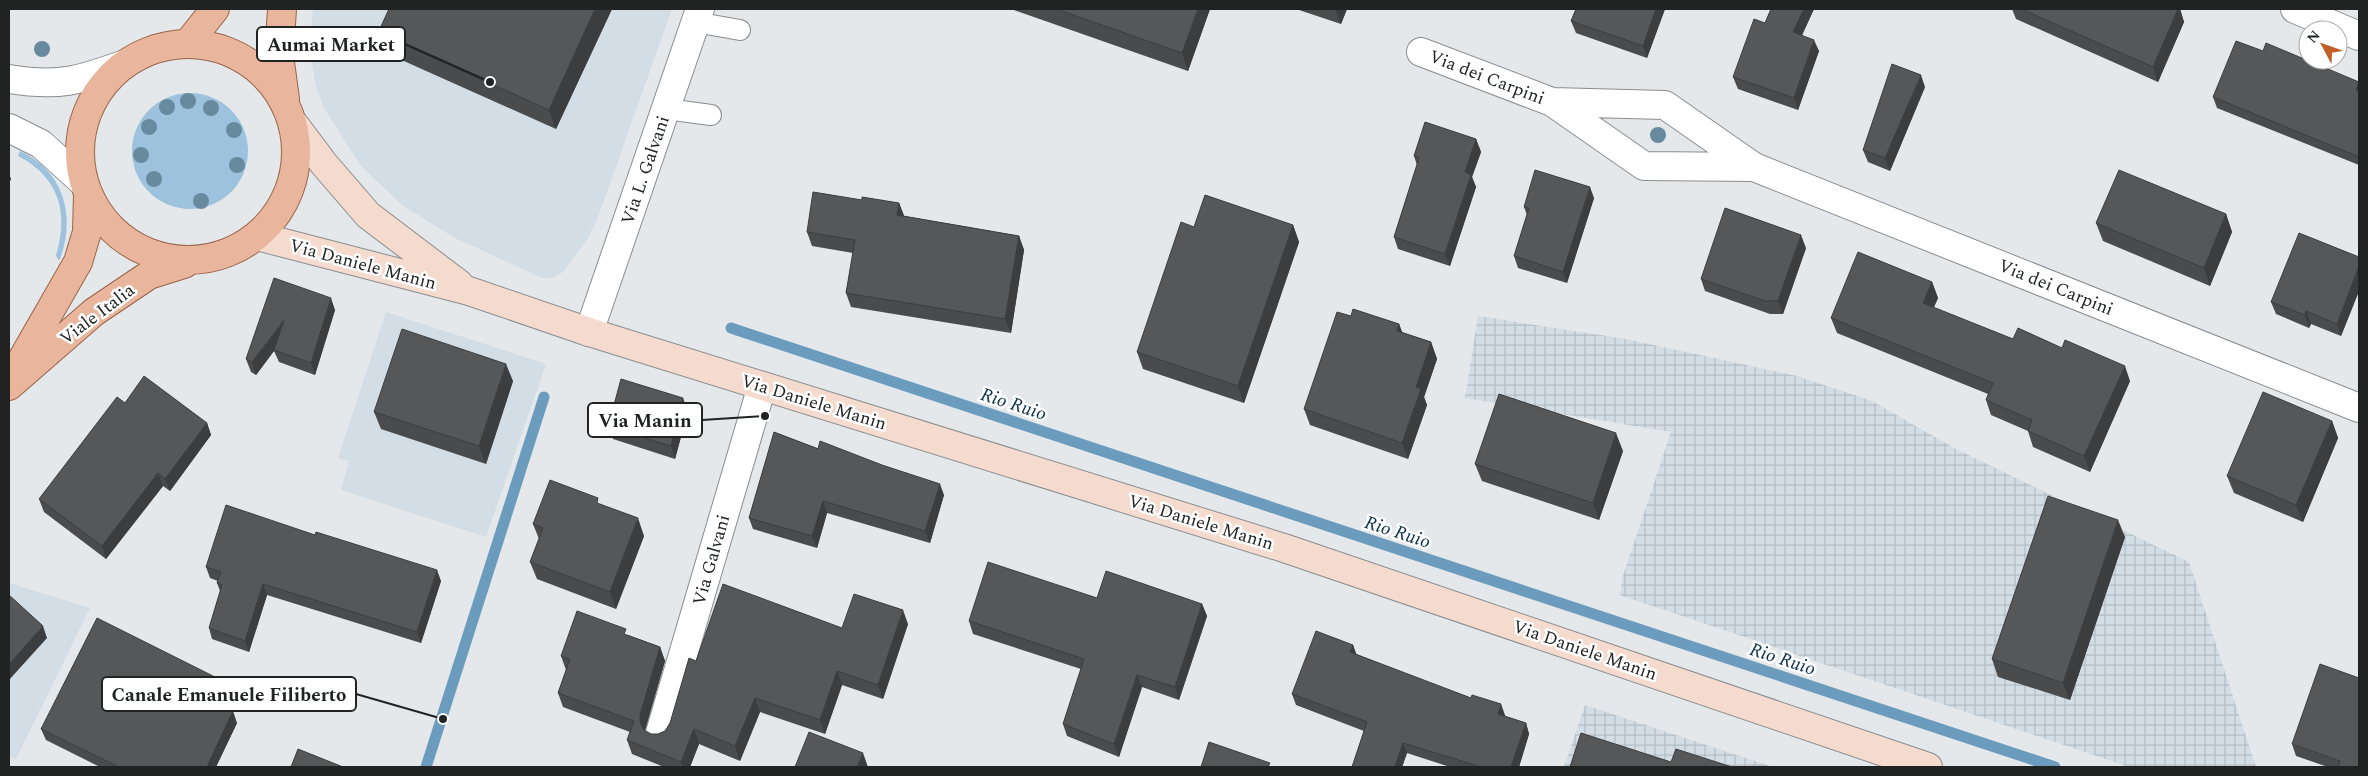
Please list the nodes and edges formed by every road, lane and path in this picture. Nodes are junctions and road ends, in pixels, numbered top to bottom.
1 (215, 9) edge
2 (282, 9) edge
3 (2294, 9) edge
4 (697, 16) edge
5 (740, 30) dead end
6 (2359, 36) edge
7 (188, 43) junction
8 (1421, 52) dead end
9 (124, 64) junction
10 (9, 80) edge
11 (1552, 102) junction
12 (666, 109) junction
13 (290, 114) junction
14 (710, 115) dead end
15 (9, 128) edge
16 (1754, 167) junction
17 (85, 188) junction
18 (257, 236) junction
19 (197, 260) junction
20 (468, 291) junction
21 (589, 332) junction
22 (9, 381) edge
23 (9, 386) edge
24 (762, 386) junction
25 (2359, 408) edge
26 (660, 733) edge
27 (1928, 767) edge

1 - 7 main road
2 - 13 main road
3 - 6 street
4 - 5 lane
4 - 12 street, Via L. Galvani
7 - 9 main road, Viale Italia
7 - 13 main road, Viale Italia
8 - 11 street, Via dei Carpini
9 - 10 street
9 - 17 main road, Viale Italia
11 - 16 street, Via dei Carpini
11 - 16 street, Via dei Carpini
12 - 14 lane
12 - 21 street, Via L. Galvani
13 - 18 main road
13 - 20 main road, Via Daniele Manin
15 - 17 street
16 - 25 street, Via dei Carpini
17 - 19 main road
17 - 22 main road, Viale Italia
18 - 19 main road
18 - 20 main road, Via Daniele Manin
19 - 23 main road, Viale Italia
20 - 21 main road, Via Daniele Manin
21 - 24 main road, Via Daniele Manin
24 - 26 street, Via Galvani
24 - 27 main road, Via Daniele Manin

